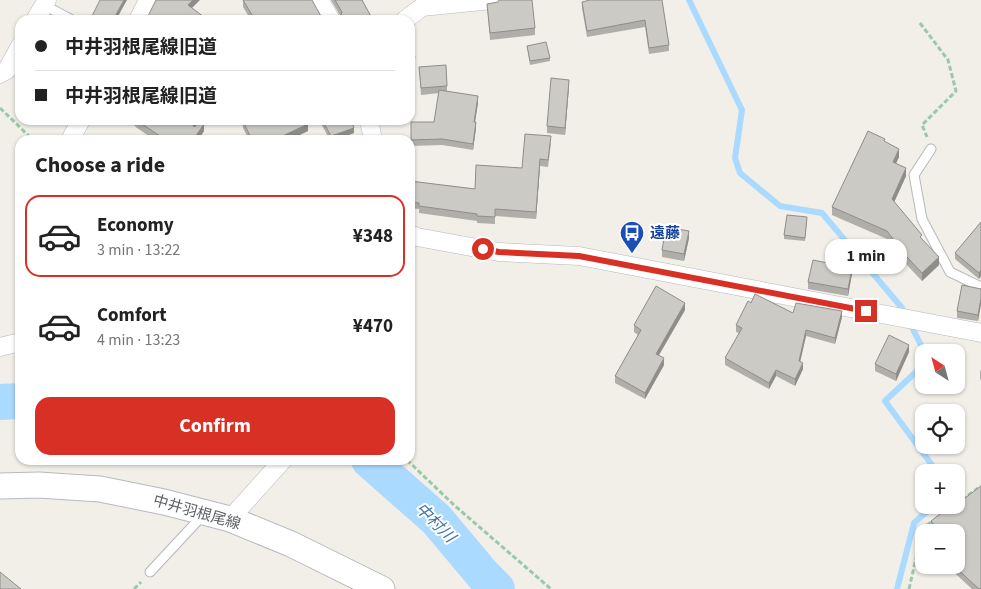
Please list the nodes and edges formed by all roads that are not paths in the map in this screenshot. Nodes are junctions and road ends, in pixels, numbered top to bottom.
1 (148, 0) edge
2 (319, 0) edge
3 (492, 0) edge
4 (42, 8) edge
5 (60, 15) edge
6 (140, 15) edge
7 (328, 15) edge
8 (412, 15) edge
9 (15, 55) edge
10 (0, 74) edge
11 (931, 149) road end
12 (415, 236) edge
13 (981, 287) edge
14 (981, 333) edge
15 (15, 343) edge
16 (0, 346) edge
17 (279, 465) edge
18 (0, 486) edge
19 (206, 513) junction
20 (230, 519) junction
21 (150, 572) dead end
22 (382, 589) edge

1 - 6 street
2 - 7 street
3 - 8 street
4 - 5 lane
9 - 10 street
11 - 13 lane
12 - 14 street
15 - 16 street
17 - 20 street
18 - 19 main road, 中井羽根尾線
19 - 20 main road, 中井羽根尾線
19 - 21 lane
20 - 22 main road, 中井羽根尾線

